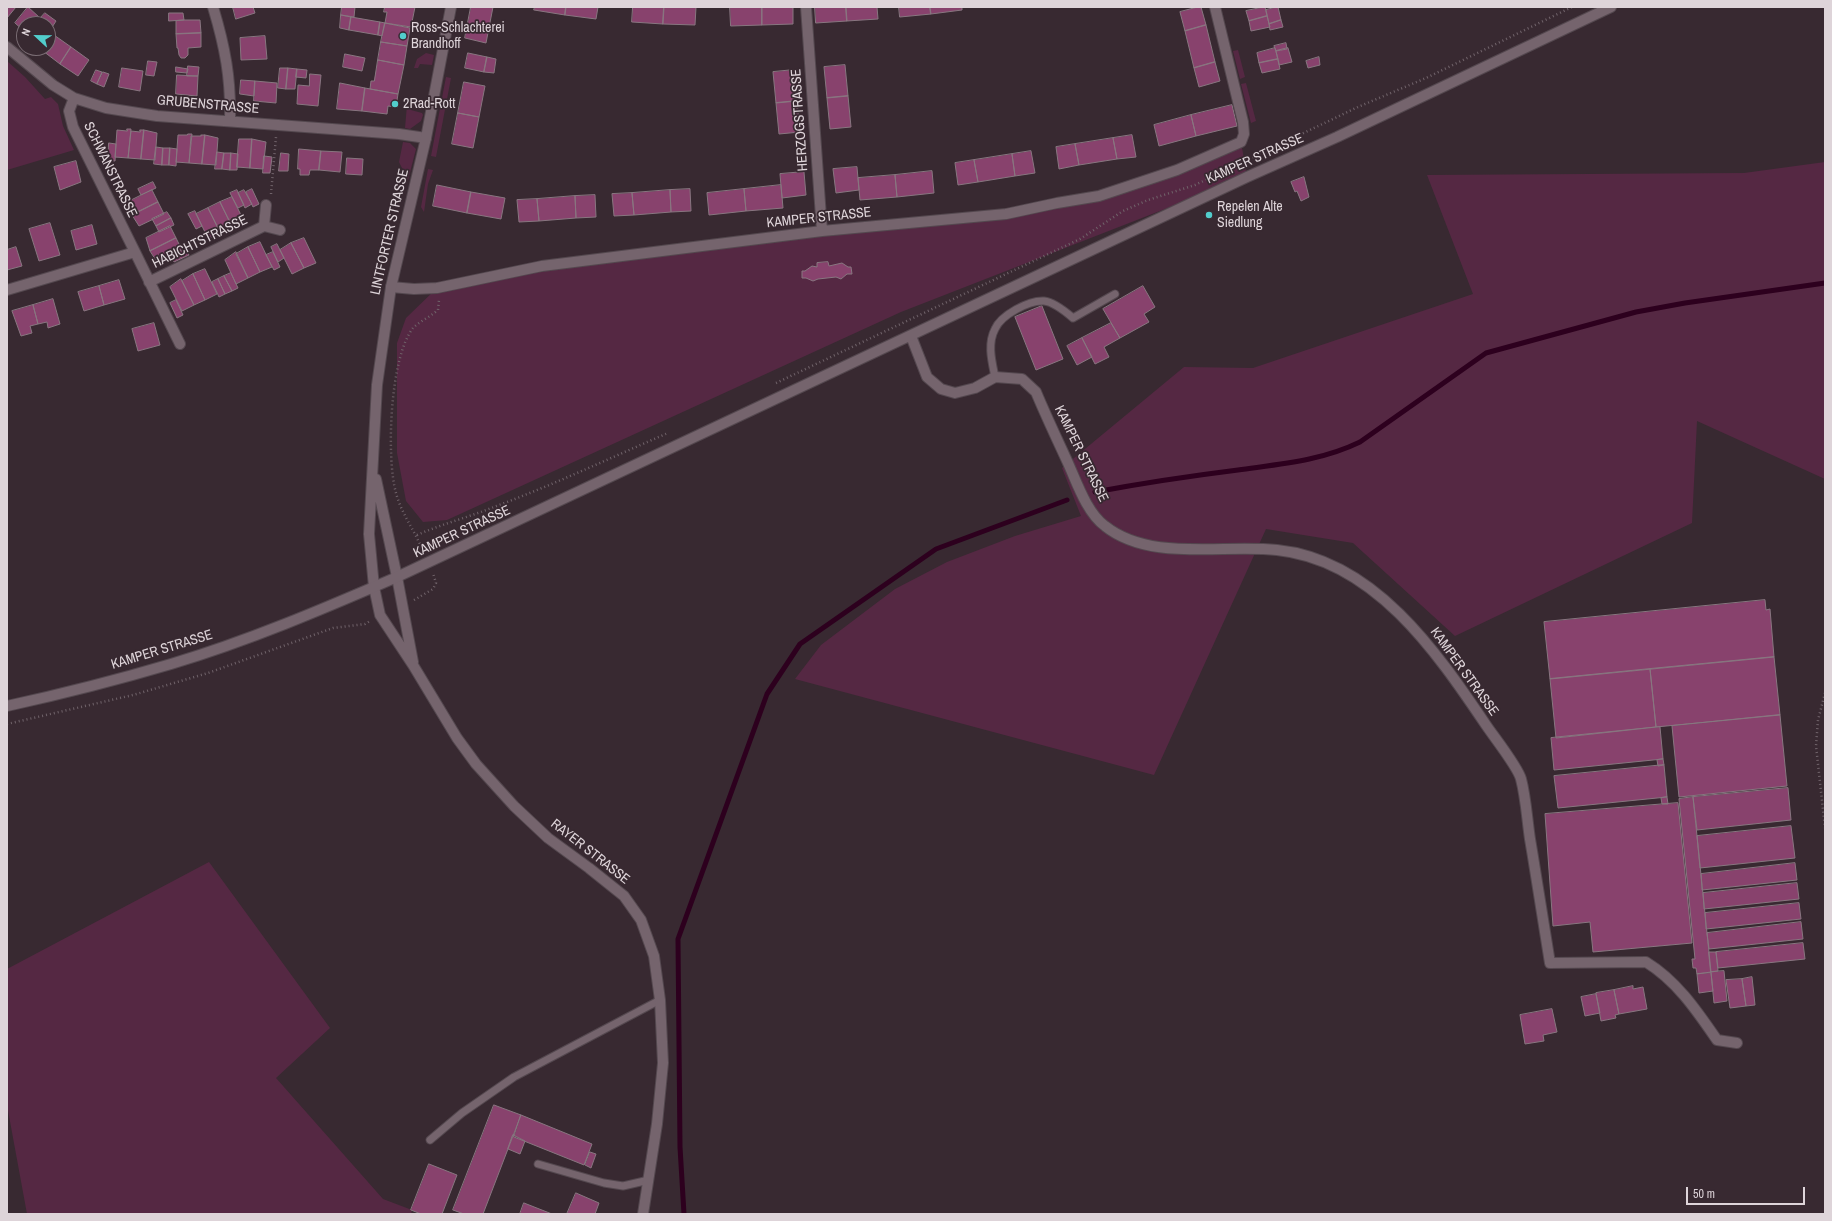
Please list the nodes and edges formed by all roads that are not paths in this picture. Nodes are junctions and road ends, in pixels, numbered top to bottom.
1 (213, 7) edge
2 (451, 7) edge
3 (806, 7) edge
4 (1215, 7) edge
5 (1611, 7) edge
6 (7, 47) edge
7 (74, 98) junction
8 (230, 120) junction
9 (426, 138) junction
10 (266, 205) road end
11 (264, 226) junction
12 (280, 230) dead end
13 (822, 231) junction
14 (135, 252) junction
15 (149, 282) junction
16 (391, 287) junction
17 (7, 290) edge
18 (1115, 294) dead end
19 (911, 336) junction
20 (180, 344) dead end
21 (995, 377) junction
22 (373, 466) junction
23 (397, 577) junction
24 (374, 587) junction
25 (413, 666) junction
26 (7, 706) edge
27 (660, 1000) junction
28 (1737, 1043) dead end
29 (430, 1140) dead end
30 (538, 1164) dead end
31 (649, 1180) junction
32 (643, 1214) edge

1 - 8 street
2 - 9 street, LINTFORTER STRASSE
3 - 13 street, HERZOGSTRASSE
4 - 13 street, KAMPER STRASSE
5 - 19 street, KAMPER STRASSE
6 - 7 street, GRUBENSTRASSE
7 - 8 street, GRUBENSTRASSE
7 - 14 street, SCHWANSTRASSE
8 - 9 street, GRUBENSTRASSE
9 - 16 street, LINTFORTER STRASSE
10 - 11 street, HABICHTSTRASSE
11 - 12 street, HABICHTSTRASSE
11 - 15 street, HABICHTSTRASSE
13 - 16 street, KAMPER STRASSE
14 - 15 street, SCHWANSTRASSE
14 - 17 street
15 - 20 street, SCHWANSTRASSE
16 - 22 street, LINTFORTER STRASSE
18 - 21 lane
19 - 21 street
19 - 23 street, KAMPER STRASSE
21 - 28 street, KAMPER STRASSE
22 - 23 street, LINTFORTER STRASSE
22 - 24 street, LINTFORTER STRASSE
23 - 24 street, KAMPER STRASSE
23 - 25 street, RAYER STRASSE
24 - 25 street, RAYER STRASSE
24 - 26 street, KAMPER STRASSE
25 - 27 street, RAYER STRASSE
27 - 29 lane
27 - 31 street, RAYER STRASSE
30 - 31 lane
31 - 32 street, RAYER STRASSE

